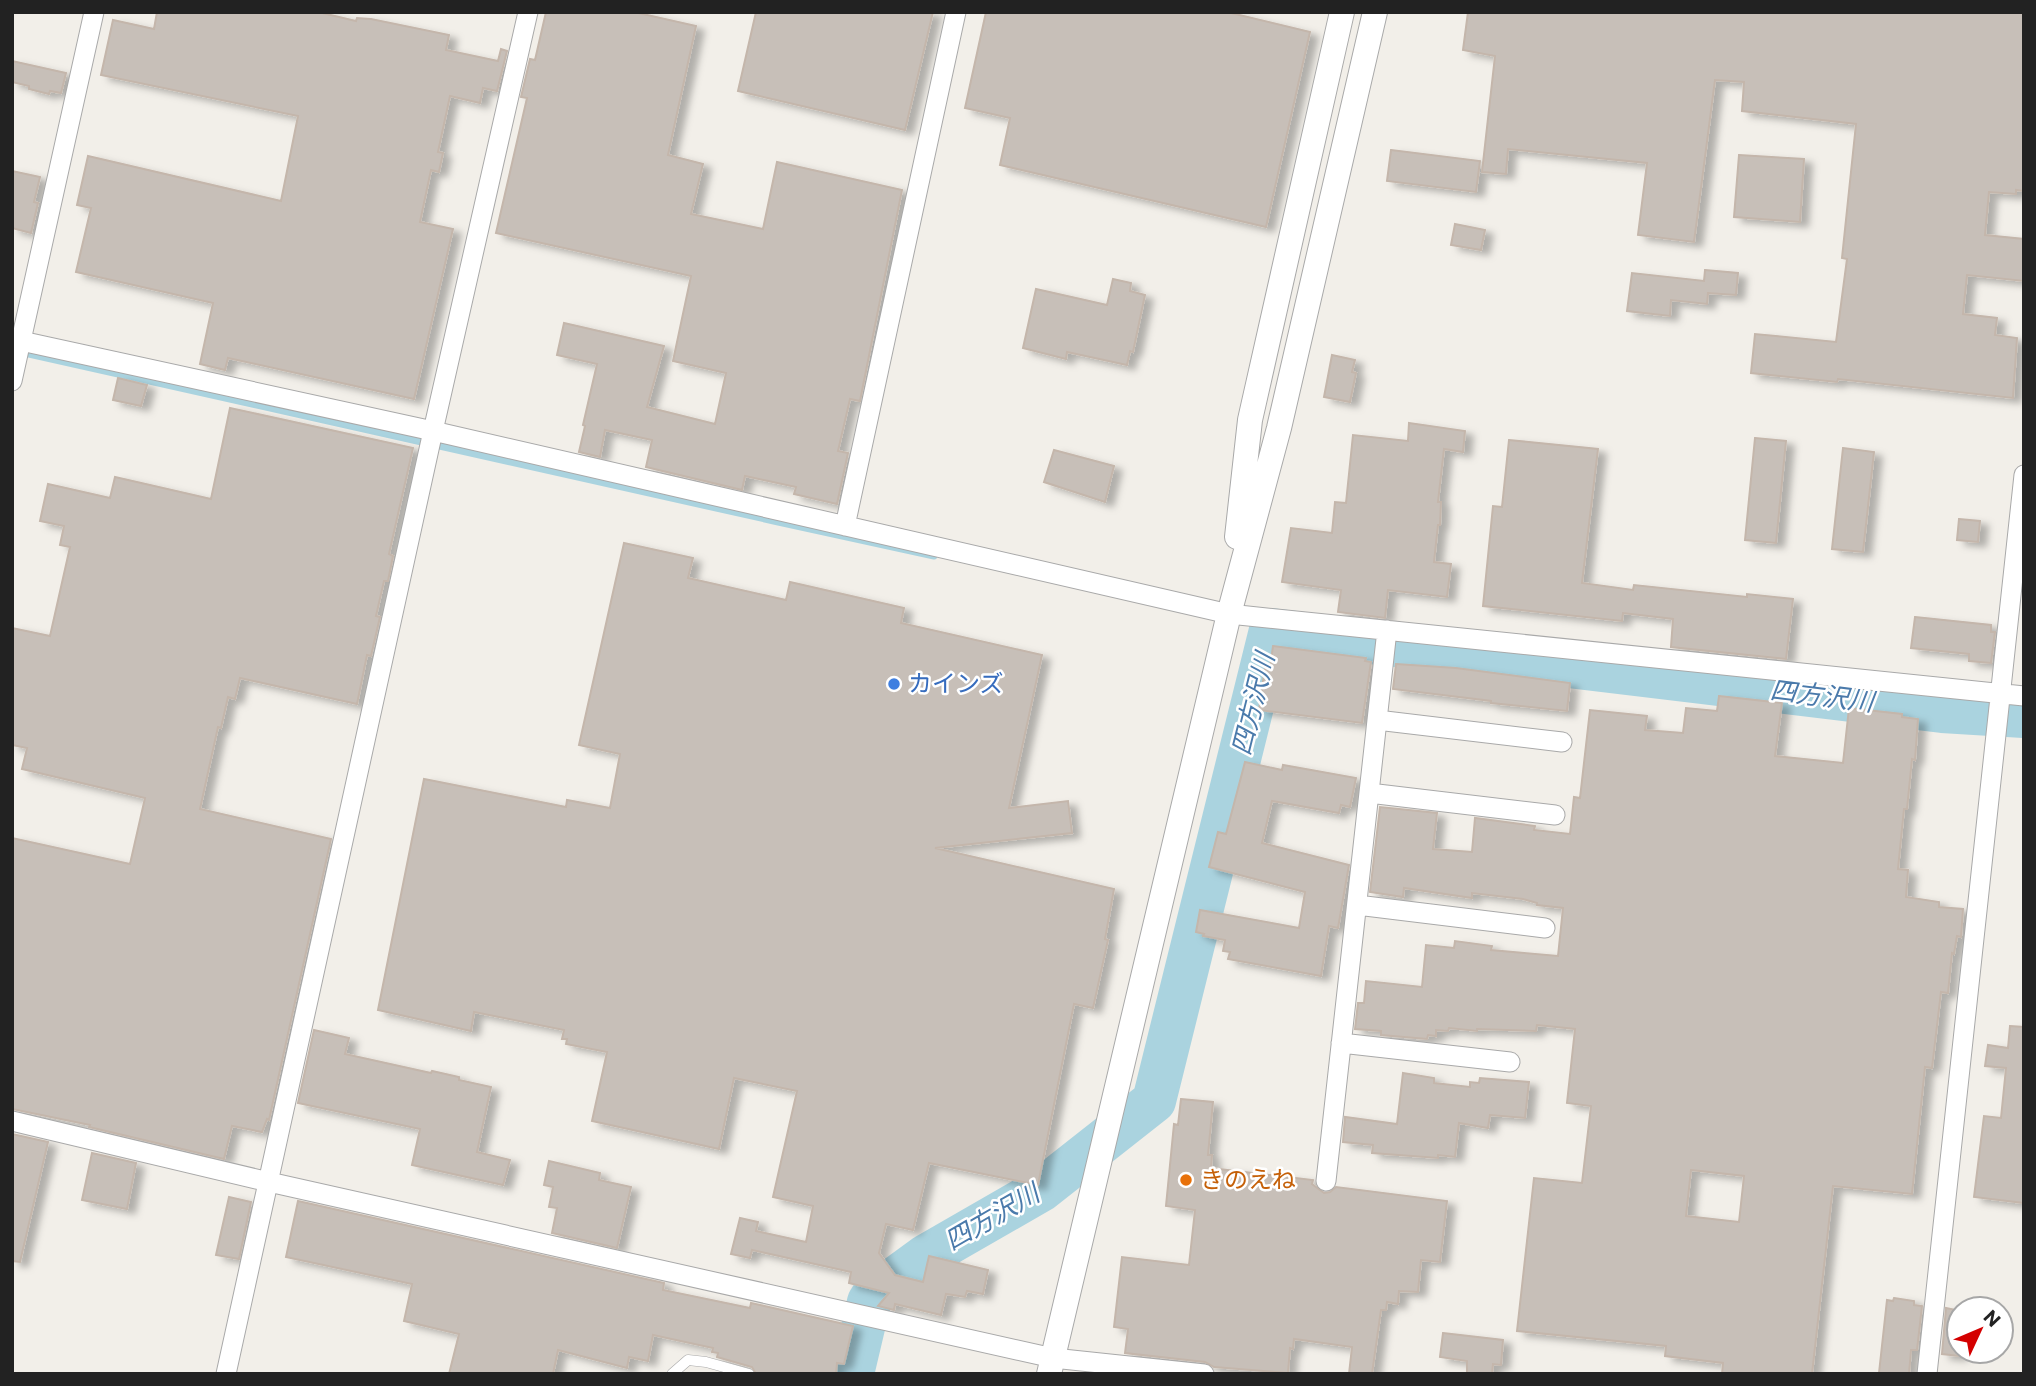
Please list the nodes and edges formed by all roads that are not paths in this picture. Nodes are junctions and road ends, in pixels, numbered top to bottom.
1 (94, 12) edge
2 (528, 12) edge
3 (956, 12) edge
4 (1342, 12) edge
5 (1375, 12) edge
6 (17, 340) edge
7 (12, 381) edge
8 (433, 431) junction
9 (2024, 475) edge
10 (845, 526) junction
11 (1229, 614) junction
12 (1387, 630) junction
13 (1998, 694) junction
14 (2024, 696) edge
15 (1377, 720) junction
16 (1562, 743) dead end
17 (1369, 793) junction
18 (1555, 815) dead end
19 (1357, 905) junction
20 (1545, 928) dead end
21 (1341, 1043) junction
22 (1510, 1062) dead end
23 (12, 1121) edge
24 (1326, 1181) dead end
25 (269, 1182) junction
26 (1051, 1366) edge
27 (226, 1374) edge
28 (672, 1374) edge
29 (749, 1374) edge
30 (1203, 1374) edge
31 (1927, 1374) edge

1 - 6 street
2 - 8 street
3 - 10 street
4 - 11 street
5 - 11 street
6 - 7 street
6 - 8 street
8 - 10 street
8 - 25 street
9 - 13 street
10 - 11 street
11 - 12 street
11 - 26 street
12 - 13 street
12 - 15 street
13 - 14 street
13 - 31 street
15 - 16 street
15 - 17 street
17 - 18 street
17 - 19 street
19 - 20 street
19 - 21 street
21 - 22 street
21 - 24 street
23 - 25 street
25 - 26 street
25 - 27 street
26 - 30 street
28 - 29 lane

